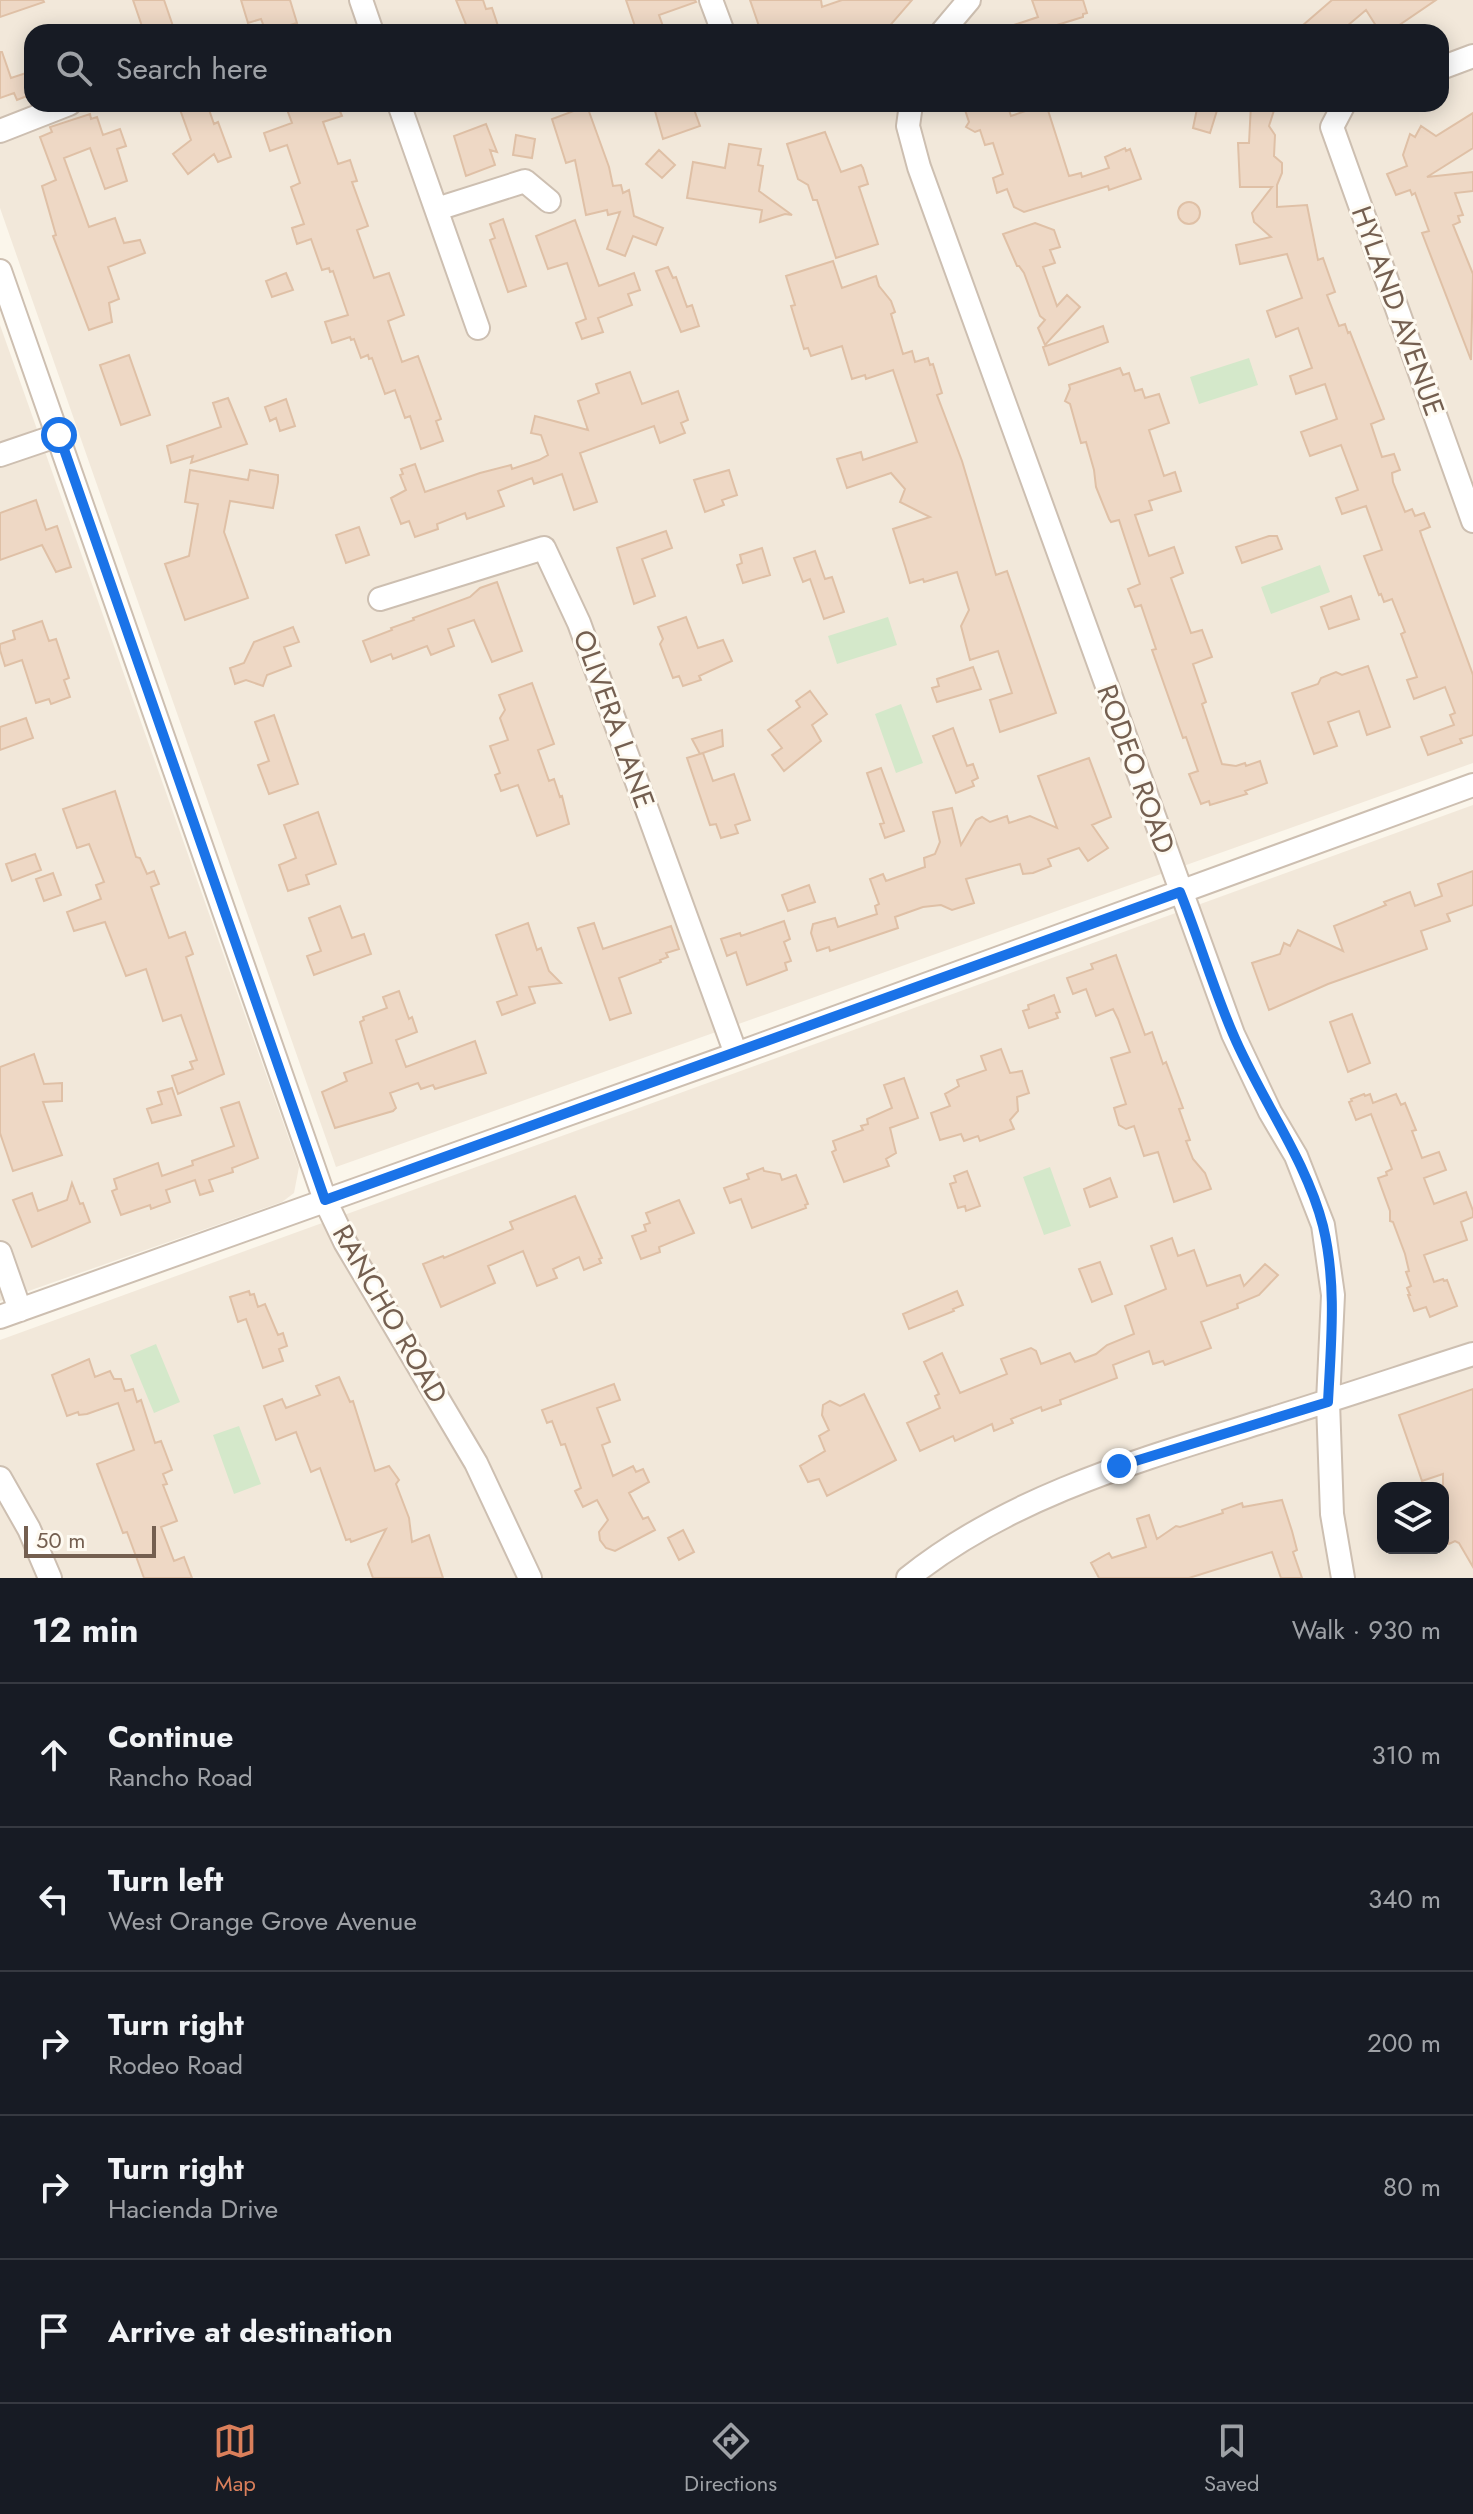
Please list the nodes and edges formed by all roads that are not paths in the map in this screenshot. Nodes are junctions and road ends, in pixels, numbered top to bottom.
1 (361, 0) edge
2 (711, 0) edge
3 (969, 0) edge
4 (369, 24) edge
5 (720, 24) edge
6 (949, 24) edge
7 (1473, 56) edge
8 (1449, 65) edge
9 (49, 112) edge
10 (402, 112) edge
11 (910, 112) edge
12 (1340, 112) edge
13 (0, 131) edge
14 (549, 201) dead end
15 (437, 209) junction
16 (0, 271) edge
17 (478, 328) dead end
18 (59, 435) junction
19 (0, 455) edge
20 (1473, 521) edge
21 (380, 599) dead end
22 (1473, 785) edge
23 (1180, 892) junction
24 (736, 1054) junction
25 (325, 1200) junction
26 (0, 1253) edge
27 (10, 1313) edge
28 (1473, 1354) edge
29 (1328, 1402) junction
30 (0, 1478) edge
31 (50, 1578) edge
32 (530, 1578) edge
33 (908, 1578) edge
34 (1343, 1578) edge

1 - 4 street
2 - 5 street
3 - 6 street
7 - 8 street
9 - 13 street
10 - 15 street
11 - 23 street, RODEO ROAD
12 - 20 street, HYLAND AVENUE
14 - 15 street
15 - 17 street
16 - 18 street, RANCHO ROAD
18 - 19 street
18 - 25 street, RANCHO ROAD
21 - 24 street, OLIVERA LANE
22 - 23 street
23 - 24 street
23 - 29 street, RODEO ROAD
24 - 25 street
25 - 27 street
25 - 32 street, RANCHO ROAD
26 - 27 street
28 - 29 street
29 - 33 street
29 - 34 street, RODEO ROAD
30 - 31 street

